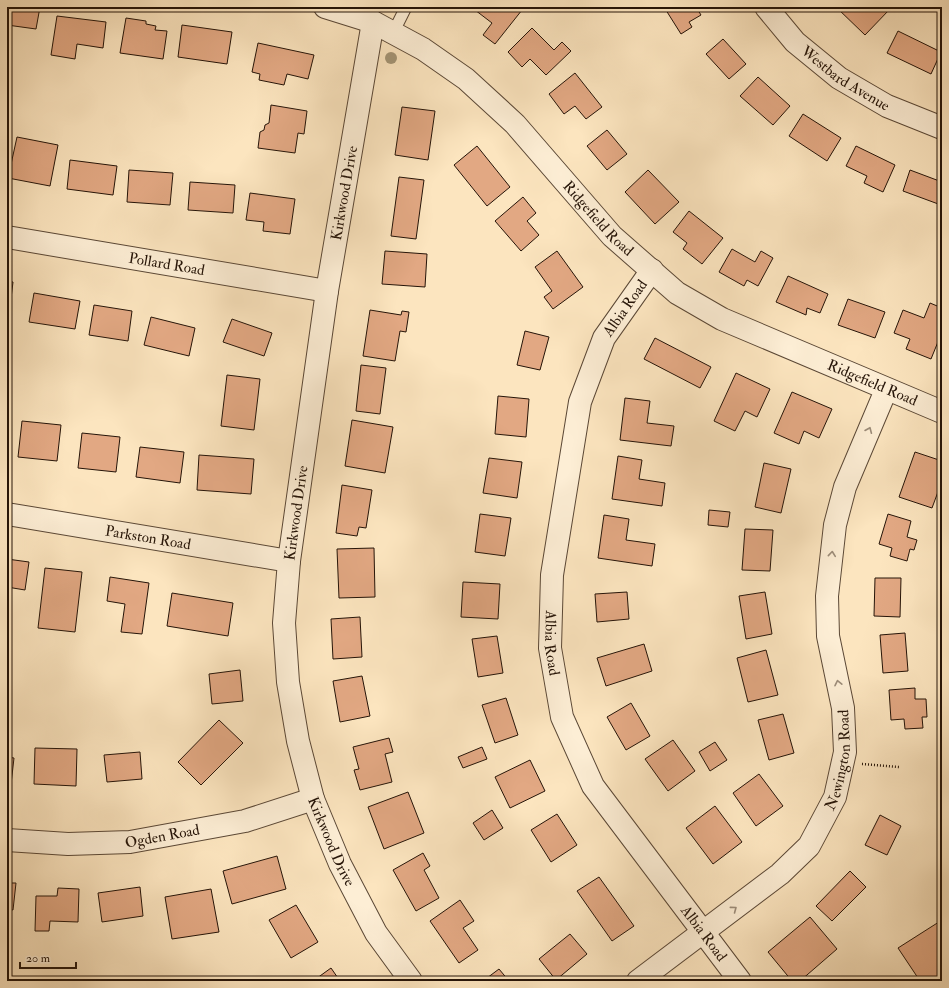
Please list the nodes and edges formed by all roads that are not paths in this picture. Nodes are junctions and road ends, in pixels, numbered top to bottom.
1 (325, 7) edge
2 (406, 7) edge
3 (766, 7) edge
4 (372, 22) junction
5 (393, 33) junction
6 (942, 128) edge
7 (7, 237) edge
8 (652, 270) junction
9 (327, 291) junction
10 (886, 390) junction
11 (942, 412) edge
12 (7, 514) edge
13 (289, 561) junction
14 (313, 798) junction
15 (7, 840) edge
16 (702, 932) junction
17 (411, 981) edge
18 (638, 981) edge
19 (740, 981) edge

1 - 4 street, Ridgefield Road
2 - 5 lane
3 - 6 street, Westbard Avenue
4 - 5 street, Ridgefield Road
4 - 9 street, Kirkwood Drive
5 - 8 street, Ridgefield Road
7 - 9 street, Pollard Road
8 - 10 street, Ridgefield Road
8 - 16 street, Albia Road
9 - 13 street, Kirkwood Drive
10 - 11 street, Ridgefield Road
16 -> 10 street, Newington Road
12 - 13 street, Parkston Road
13 - 14 street, Kirkwood Drive
14 - 15 street, Ogden Road
14 - 17 street, Kirkwood Drive
16 - 18 street, Newington Road
16 - 19 street, Albia Road

